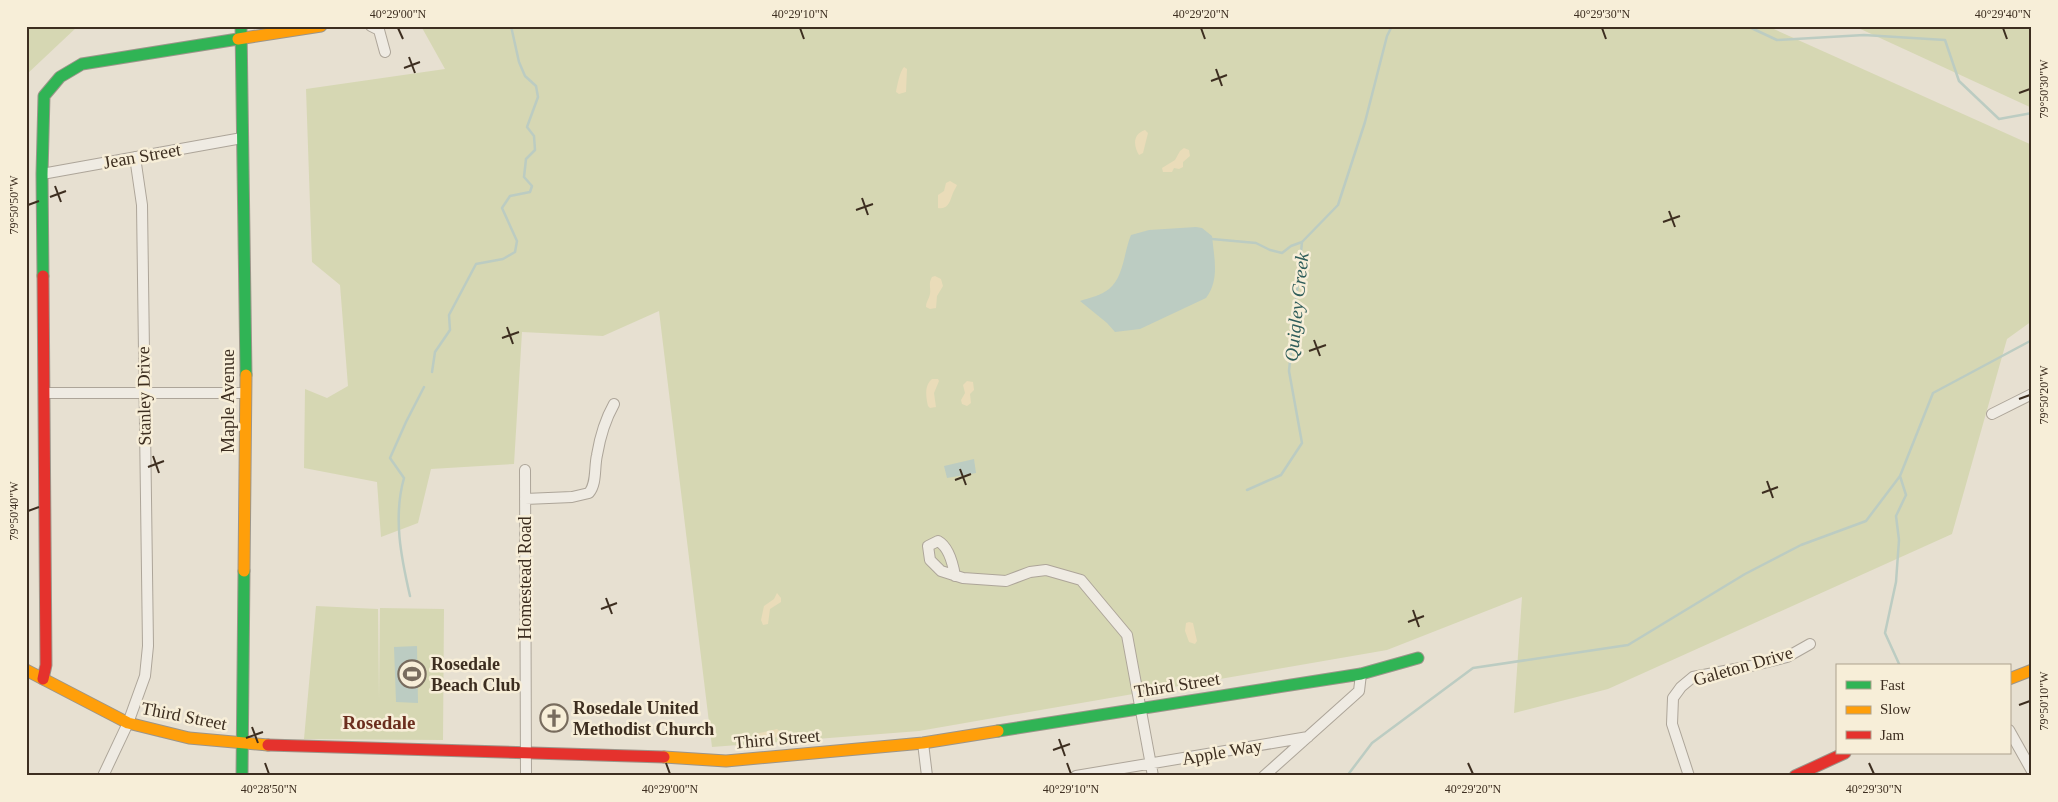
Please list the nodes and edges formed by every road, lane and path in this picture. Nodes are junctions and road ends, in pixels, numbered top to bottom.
1 (241, 26) edge
2 (320, 26) edge
3 (371, 26) edge
4 (241, 39) junction
5 (385, 52) dead end
6 (242, 138) junction
7 (135, 156) junction
8 (42, 174) junction
9 (45, 392) junction
10 (144, 392) junction
11 (246, 393) junction
12 (2032, 394) edge
13 (614, 404) dead end
14 (1992, 414) dead end
15 (525, 470) dead end
16 (525, 499) junction
17 (955, 576) dead end
18 (1810, 644) dead end
19 (1418, 658) dead end
20 (26, 670) edge
21 (2032, 670) edge
22 (1361, 674) junction
23 (43, 679) junction
24 (2010, 679) edge
25 (1142, 709) junction
26 (128, 723) junction
27 (2010, 732) edge
28 (1308, 736) junction
29 (923, 743) junction
30 (243, 744) junction
31 (526, 753) junction
32 (1843, 754) edge
33 (1151, 764) junction
34 (2032, 771) edge
35 (103, 776) edge
36 (242, 776) edge
37 (526, 776) edge
38 (927, 776) edge
39 (1076, 776) edge
40 (1153, 776) edge
41 (1264, 776) edge
42 (1689, 776) edge
43 (1795, 776) edge

1 - 4 street, Maple Avenue
2 - 4 street
3 - 5 street
4 - 6 street, Maple Avenue
4 - 8 street
6 - 7 street, Jean Street
6 - 11 street, Maple Avenue
7 - 8 street, Jean Street
7 - 10 street, Stanley Drive
8 - 9 street
9 - 10 street
9 - 23 street
10 - 11 street
10 - 26 street, Stanley Drive
11 - 30 street, Maple Avenue
12 - 14 street
13 - 16 street
15 - 16 street, Homestead Road
16 - 31 street, Homestead Road
17 - 25 street
18 - 42 street, Galeton Drive
19 - 22 street, Third Street
20 - 23 street, Third Street
21 - 24 street
22 - 25 street, Third Street
22 - 28 street
23 - 26 street, Third Street
25 - 29 street, Third Street
25 - 33 street
26 - 30 street, Third Street
26 - 35 street, Stanley Drive
27 - 34 street
28 - 33 street, Apple Way
28 - 41 street
29 - 31 street, Third Street
29 - 38 street
30 - 31 street, Third Street
30 - 36 street, Maple Avenue
31 - 37 street, Homestead Road
32 - 43 street
33 - 39 street, Apple Way
33 - 40 street

